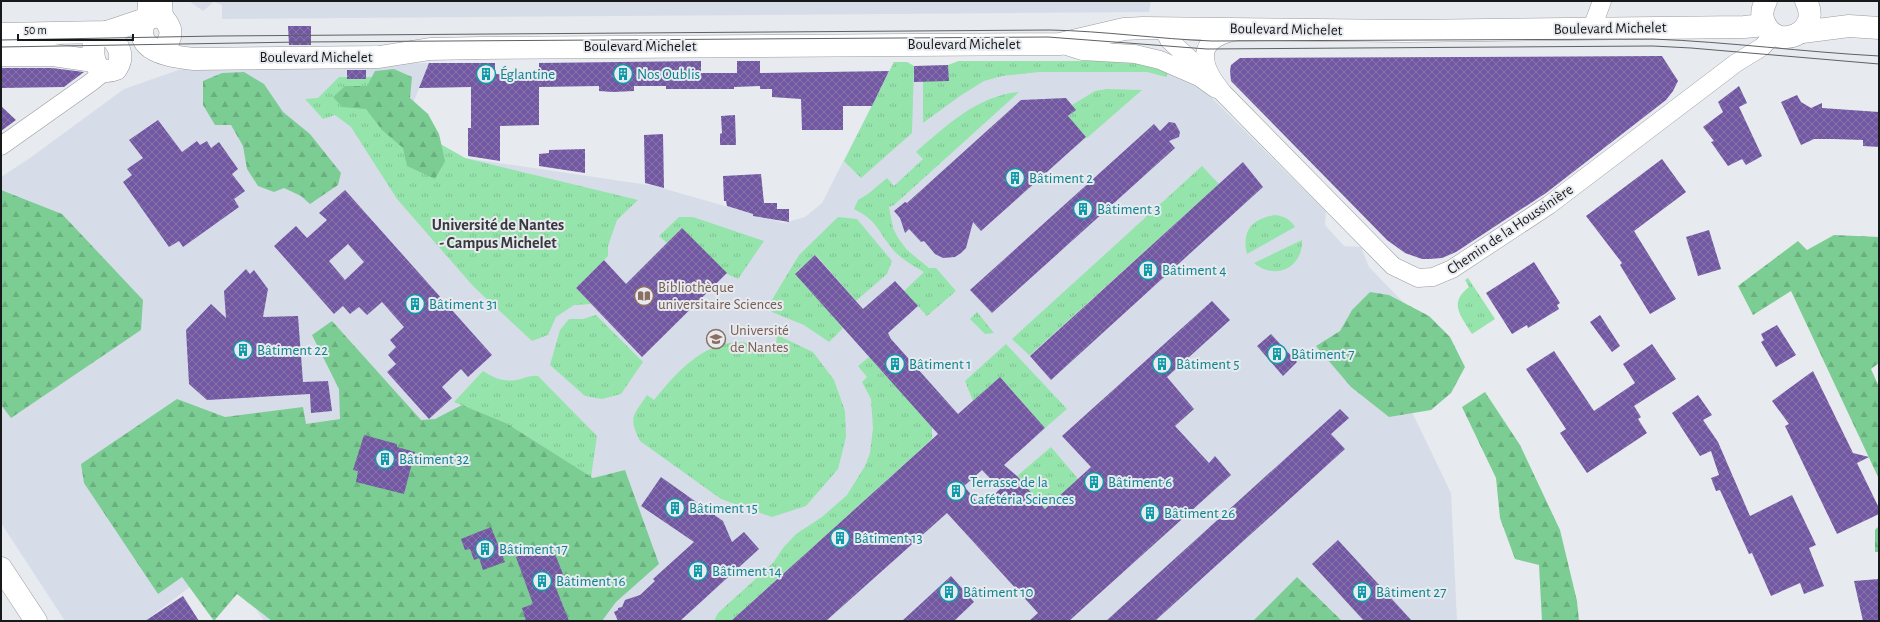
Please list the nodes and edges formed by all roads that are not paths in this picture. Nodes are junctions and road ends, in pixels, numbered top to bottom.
1 (1602, 1) edge
2 (1766, 1) edge
3 (1807, 2) edge
4 (155, 10) edge
5 (1848, 26) junction
6 (1163, 28) junction
7 (1592, 28) junction
8 (1879, 28) edge
9 (1769, 29) junction
10 (1244, 30) junction
11 (102, 32) junction
12 (1802, 32) junction
13 (1, 34) edge
14 (1060, 44) junction
15 (159, 52) junction
16 (1, 55) edge
17 (105, 65) junction
18 (1211, 78) junction
19 (1223, 93) junction
20 (1, 146) edge
21 (1, 568) edge
22 (36, 621) edge

1 - 7 street
2 - 9 street
3 - 5 street
3 - 12 street
4 - 11 street
4 - 15 street
5 - 8 street, Boulevard Michelet
5 - 12 street, Boulevard Michelet
6 - 10 street, Boulevard Michelet
6 - 14 street, Boulevard Michelet
6 - 18 street, Chemin de la Houssinière
7 - 9 street, Boulevard Michelet
7 - 10 street, Boulevard Michelet
9 - 12 street, Boulevard Michelet
9 - 19 street, Chemin de la Houssinière
10 - 18 street, Chemin de la Houssinière
11 - 13 street
11 - 17 street
14 - 15 street, Boulevard Michelet
14 - 19 street, Chemin de la Houssinière
15 - 17 street
16 - 17 street
17 - 20 street
18 - 19 street, Chemin de la Houssinière
21 - 22 street

